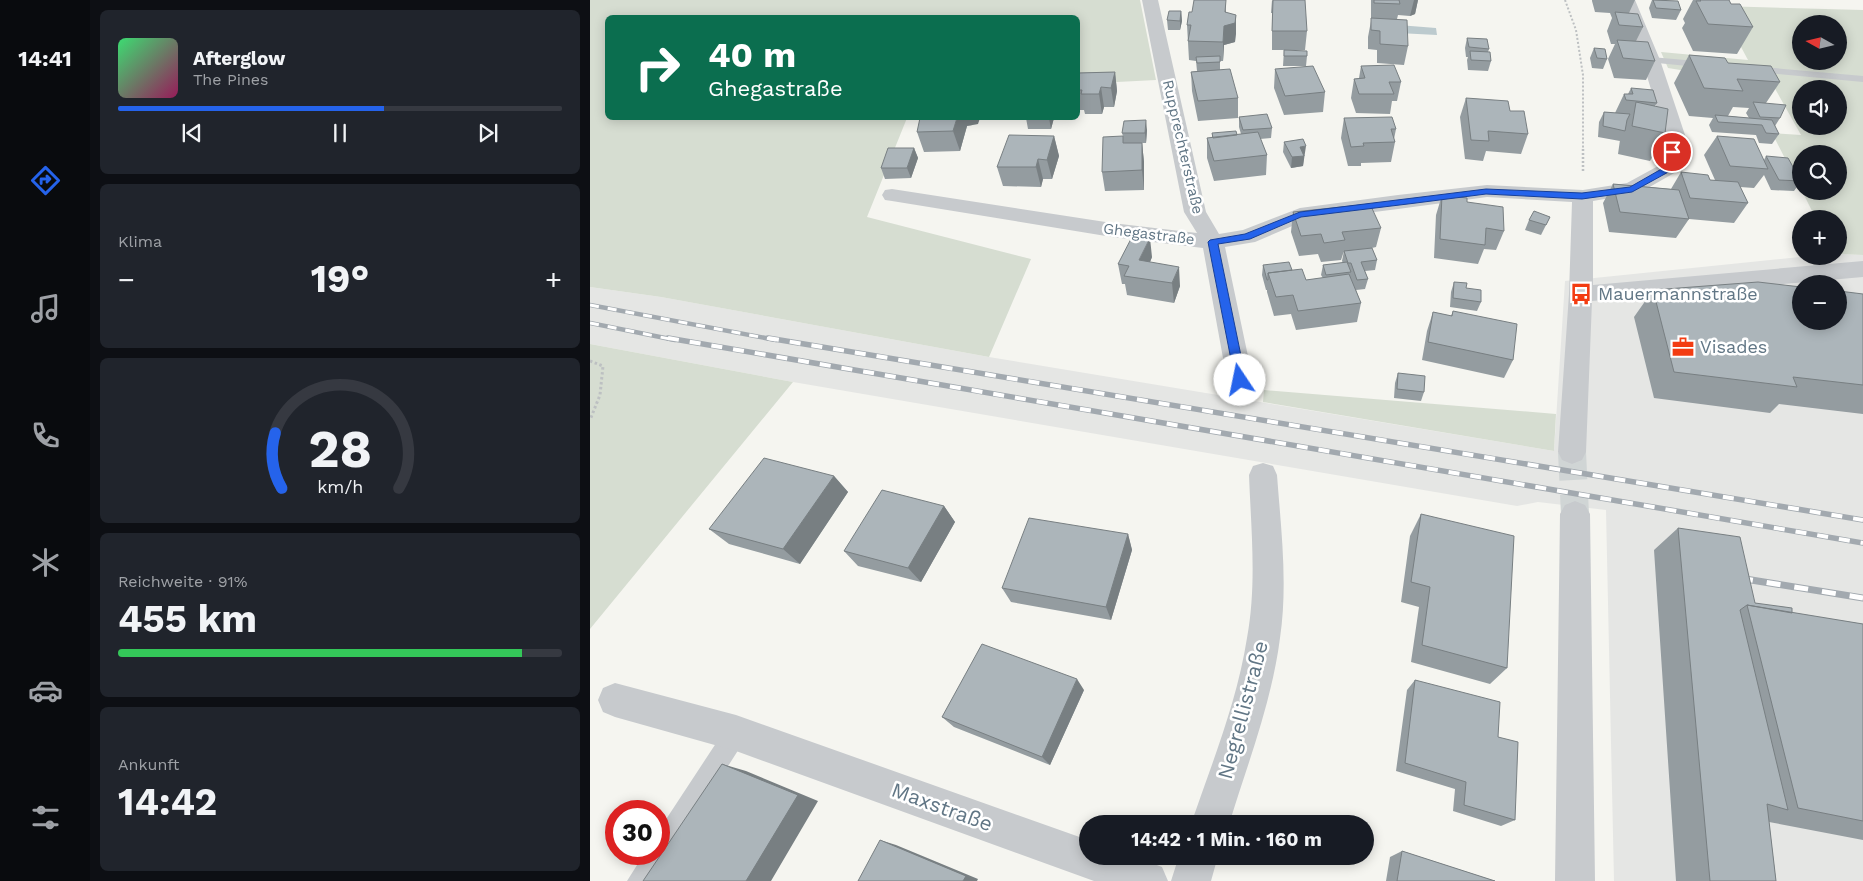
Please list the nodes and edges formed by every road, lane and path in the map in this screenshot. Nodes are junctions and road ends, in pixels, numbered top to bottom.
1 (1150, 0) edge
2 (1565, 0) edge
3 (1627, 0) edge
4 (1651, 60) junction
5 (1716, 66) edge
6 (1744, 68) edge
7 (1863, 80) edge
8 (892, 195) dead end
9 (1582, 196) junction
10 (1213, 242) junction
11 (1863, 270) edge
12 (1581, 294) junction
13 (590, 361) edge
14 (1240, 380) dead end
15 (590, 420) edge
16 (1572, 452) tunnel mouth
17 (1263, 475) dead end
18 (1575, 514) tunnel mouth
19 (615, 700) dead end
20 (736, 733) junction
21 (1213, 815) edge
22 (670, 835) edge
23 (650, 865) edge
24 (1196, 865) edge
25 (640, 881) edge
26 (1148, 881) edge
27 (1191, 881) edge
28 (1575, 881) edge

1 - 10 street, Rupprechterstraße
2 - 9 path
3 - 4 street, Ghegastraße
4 - 5 lane
4 - 9 street, Ghegastraße
6 - 7 lane
8 - 10 street, Ghegastraße
9 - 10 street, Ghegastraße
9 - 12 street
10 - 14 street, Rupprechterstraße
11 - 12 street
12 - 16 street
13 - 15 path
17 - 21 street, Negrellistraße
18 - 28 street
19 - 20 street, Maxstraße
20 - 22 lane
20 - 26 street, Maxstraße
23 - 25 lane
24 - 27 street

